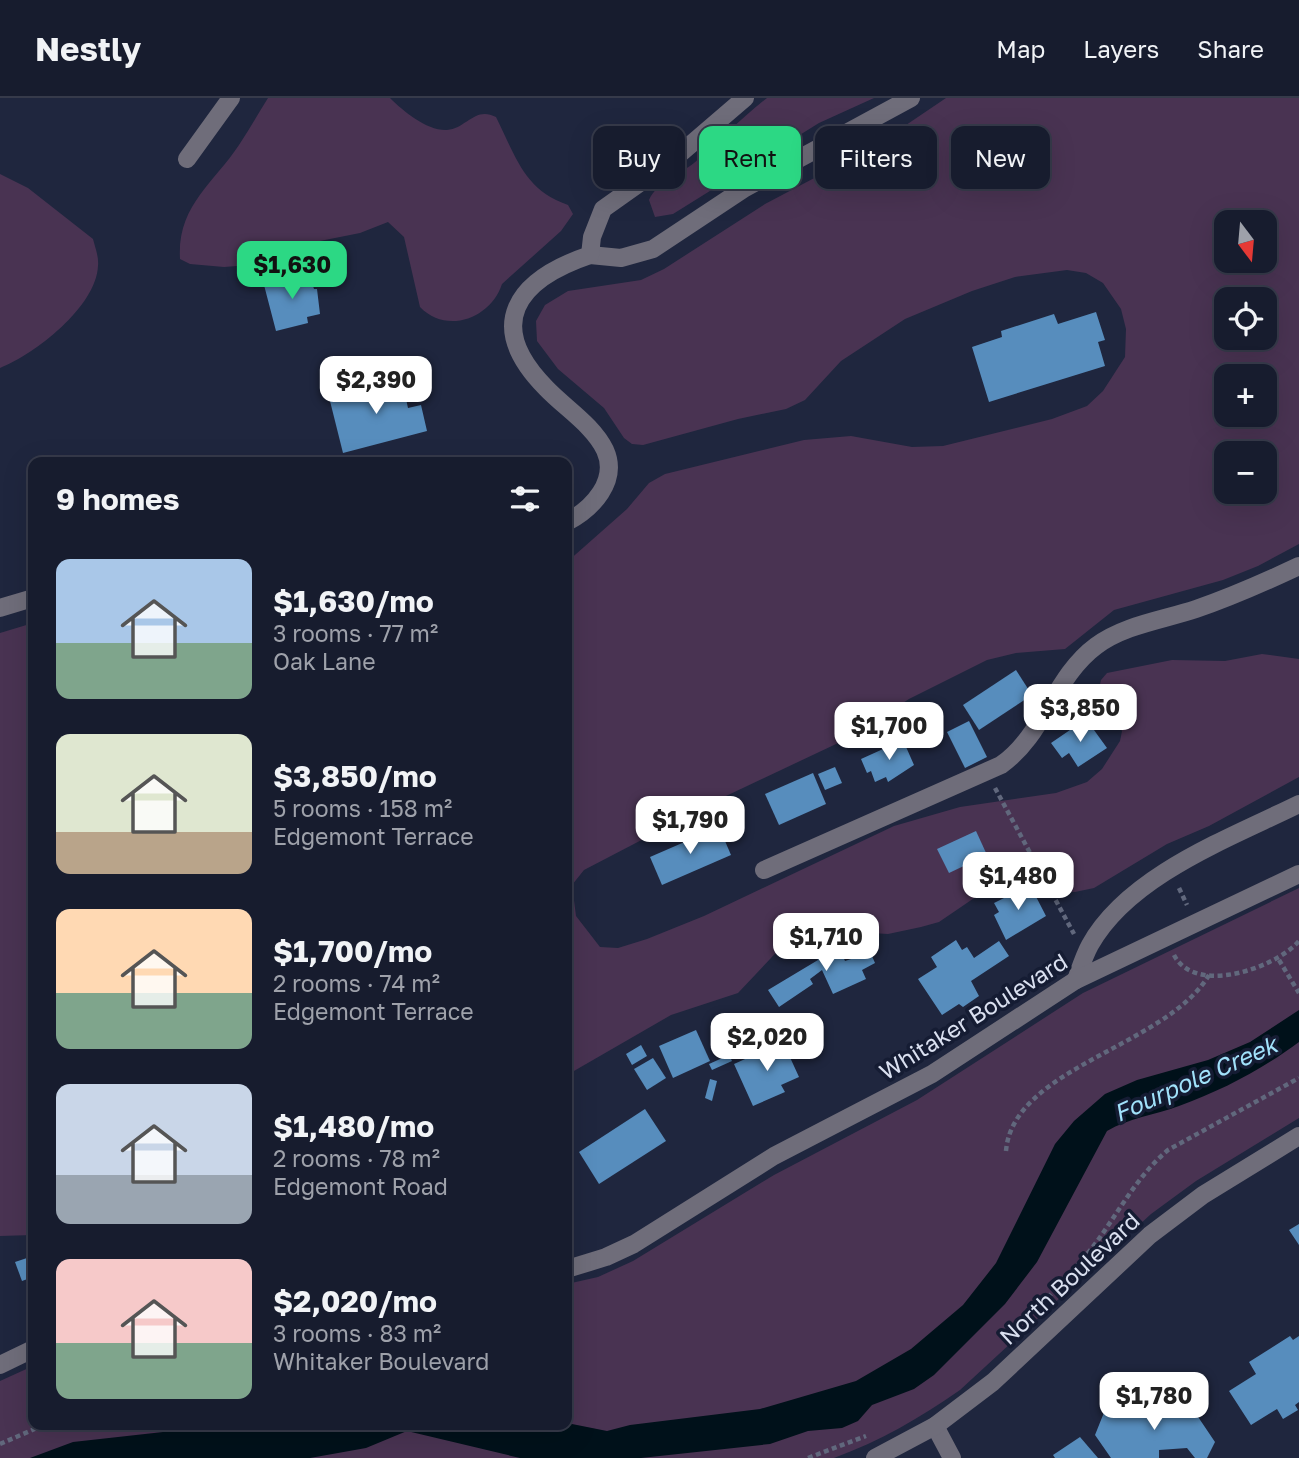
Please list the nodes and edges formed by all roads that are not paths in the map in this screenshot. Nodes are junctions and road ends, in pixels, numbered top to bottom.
1 (230, 98) edge
2 (745, 98) edge
3 (911, 98) edge
4 (187, 159) dead end
5 (590, 255) junction
6 (572, 518) edge
7 (1299, 566) edge
8 (28, 600) edge
9 (0, 608) edge
10 (1299, 804) edge
11 (764, 870) dead end
12 (1299, 874) edge
13 (1076, 980) junction
14 (1299, 1136) edge
15 (572, 1267) edge
16 (28, 1351) edge
17 (0, 1365) edge
18 (936, 1426) junction
19 (876, 1458) edge
20 (952, 1458) edge

1 - 4 street
2 - 5 street
3 - 5 street
5 - 6 street
7 - 11 street
8 - 9 street
10 - 13 street
12 - 13 street, Whitaker Boulevard
13 - 15 street, Whitaker Boulevard
14 - 18 street, North Boulevard
16 - 17 street
18 - 19 street, North Boulevard
18 - 20 street

